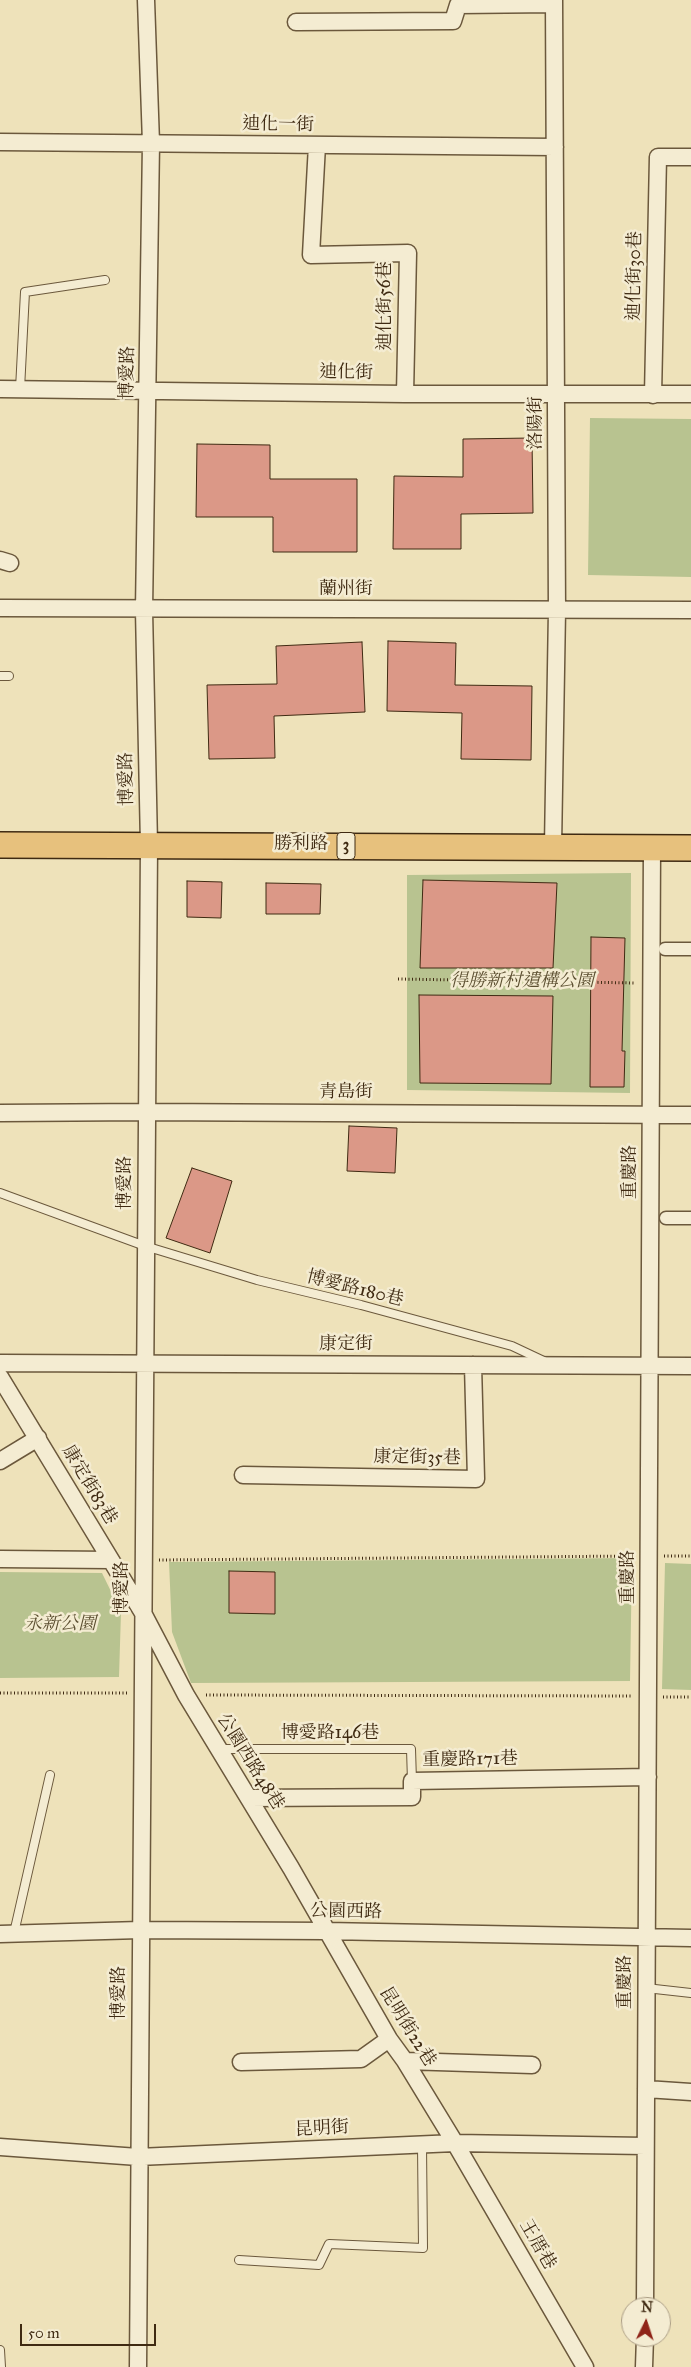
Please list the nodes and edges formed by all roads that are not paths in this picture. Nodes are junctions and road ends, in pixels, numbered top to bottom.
1 (146, 0) edge
2 (554, 2) edge
3 (296, 22) dead end
4 (0, 142) edge
5 (151, 143) junction
6 (317, 145) junction
7 (555, 147) junction
8 (691, 157) edge
9 (105, 280) dead end
10 (0, 389) edge
11 (20, 389) junction
12 (148, 391) junction
13 (405, 394) junction
14 (557, 394) junction
15 (653, 394) junction
16 (691, 394) edge
17 (0, 608) edge
18 (144, 610) junction
19 (558, 610) junction
20 (691, 610) edge
21 (0, 676) edge
22 (9, 676) dead end
23 (0, 845) edge
24 (149, 845) junction
25 (553, 846) junction
26 (652, 847) junction
27 (691, 848) edge
28 (665, 949) dead end
29 (691, 949) edge
30 (146, 1112) junction
31 (0, 1113) edge
32 (651, 1115) junction
33 (691, 1115) edge
34 (0, 1193) edge
35 (666, 1218) dead end
36 (691, 1218) edge
37 (145, 1246) junction
38 (0, 1362) edge
39 (144, 1364) junction
40 (472, 1365) junction
41 (650, 1365) junction
42 (555, 1366) junction
43 (691, 1366) edge
44 (0, 1377) edge
45 (38, 1438) junction
46 (0, 1461) edge
47 (243, 1475) dead end
48 (0, 1559) edge
49 (111, 1560) junction
50 (143, 1613) junction
51 (217, 1748) junction
52 (50, 1775) dead end
53 (648, 1777) junction
54 (412, 1781) junction
55 (249, 1798) junction
56 (140, 1930) junction
57 (326, 1931) junction
58 (4, 1937) edge
59 (647, 1938) junction
60 (691, 1938) edge
61 (646, 1988) junction
62 (691, 1993) edge
63 (389, 2039) junction
64 (405, 2061) junction
65 (241, 2062) dead end
66 (532, 2065) dead end
67 (646, 2089) junction
68 (691, 2092) edge
69 (455, 2143) junction
70 (422, 2144) junction
71 (646, 2146) junction
72 (0, 2147) edge
73 (138, 2157) junction
74 (239, 2260) dead end
75 (645, 2297) edge
76 (644, 2347) edge
77 (0, 2350) edge
78 (1, 2367) edge
79 (138, 2367) edge
80 (585, 2367) edge
81 (644, 2367) edge

1 - 5 street, 博愛路
2 - 3 street
2 - 7 street, 洛陽街
4 - 5 street, 迪化一街
5 - 6 street, 迪化一街
5 - 12 street, 博愛路
6 - 7 street, 迪化一街
6 - 13 street, 迪化街56巷
7 - 14 street, 洛陽街
8 - 15 street, 迪化街30巷
9 - 11 lane
10 - 11 street, 迪化街
11 - 12 street, 迪化街
12 - 13 street, 迪化街
12 - 18 street, 博愛路
13 - 14 street, 迪化街
14 - 15 street, 迪化街
14 - 19 street, 洛陽街
15 - 16 street, 迪化街
17 - 18 street, 蘭州街
18 - 19 street, 蘭州街
18 - 24 street, 博愛路
19 - 20 street, 蘭州街
19 - 25 street, 洛陽街
21 - 22 lane
23 - 24 main road, 勝利路 / 3
24 - 25 main road, 勝利路 / 3
24 - 30 street, 博愛路
25 - 26 main road, 勝利路 / 3
26 - 27 main road, 勝利路 / 3
26 - 32 street, 重慶路
28 - 29 street
30 - 31 street, 青島街
30 - 32 street, 青島街
30 - 37 street, 博愛路
32 - 33 street, 青島街
32 - 41 street, 重慶路
34 - 37 lane, 博愛路180巷
35 - 36 street
37 - 39 street, 博愛路
37 - 42 lane, 博愛路180巷
38 - 39 street, 康定街
39 - 40 street, 康定街
39 - 50 street, 博愛路
40 - 42 street, 康定街
40 - 47 street, 康定街35巷
41 - 42 street, 康定街
41 - 43 street, 康定街
41 - 53 street, 重慶路
44 - 45 street, 康定街83巷
45 - 46 street
45 - 49 street, 康定街83巷
48 - 49 street
49 - 50 street, 康定街83巷
50 - 51 street, 公園西路48巷
50 - 56 street, 博愛路
51 - 54 lane, 博愛路146巷
51 - 55 street, 公園西路48巷
52 - 58 lane
53 - 54 street, 重慶路171巷
53 - 59 street, 重慶路
54 - 55 street, 重慶路171巷
55 - 57 street, 公園西路48巷
56 - 57 street, 公園西路
56 - 58 street, 公園西路
56 - 73 street, 博愛路
57 - 59 street, 公園西路
57 - 63 street, 昆明街22巷
59 - 60 street, 公園西路
59 - 61 street, 重慶路
61 - 62 lane
61 - 67 street, 重慶路
63 - 64 street, 昆明街22巷
63 - 65 street
64 - 66 street
64 - 69 street, 昆明街22巷
67 - 68 street
67 - 71 street, 重慶路
69 - 70 street, 昆明街
69 - 71 street, 昆明街
69 - 80 street, 王厝巷
70 - 73 street, 昆明街
70 - 74 lane
71 - 75 street, 重慶路
72 - 73 street, 昆明街
73 - 79 street, 博愛路
76 - 81 street
77 - 78 lane

